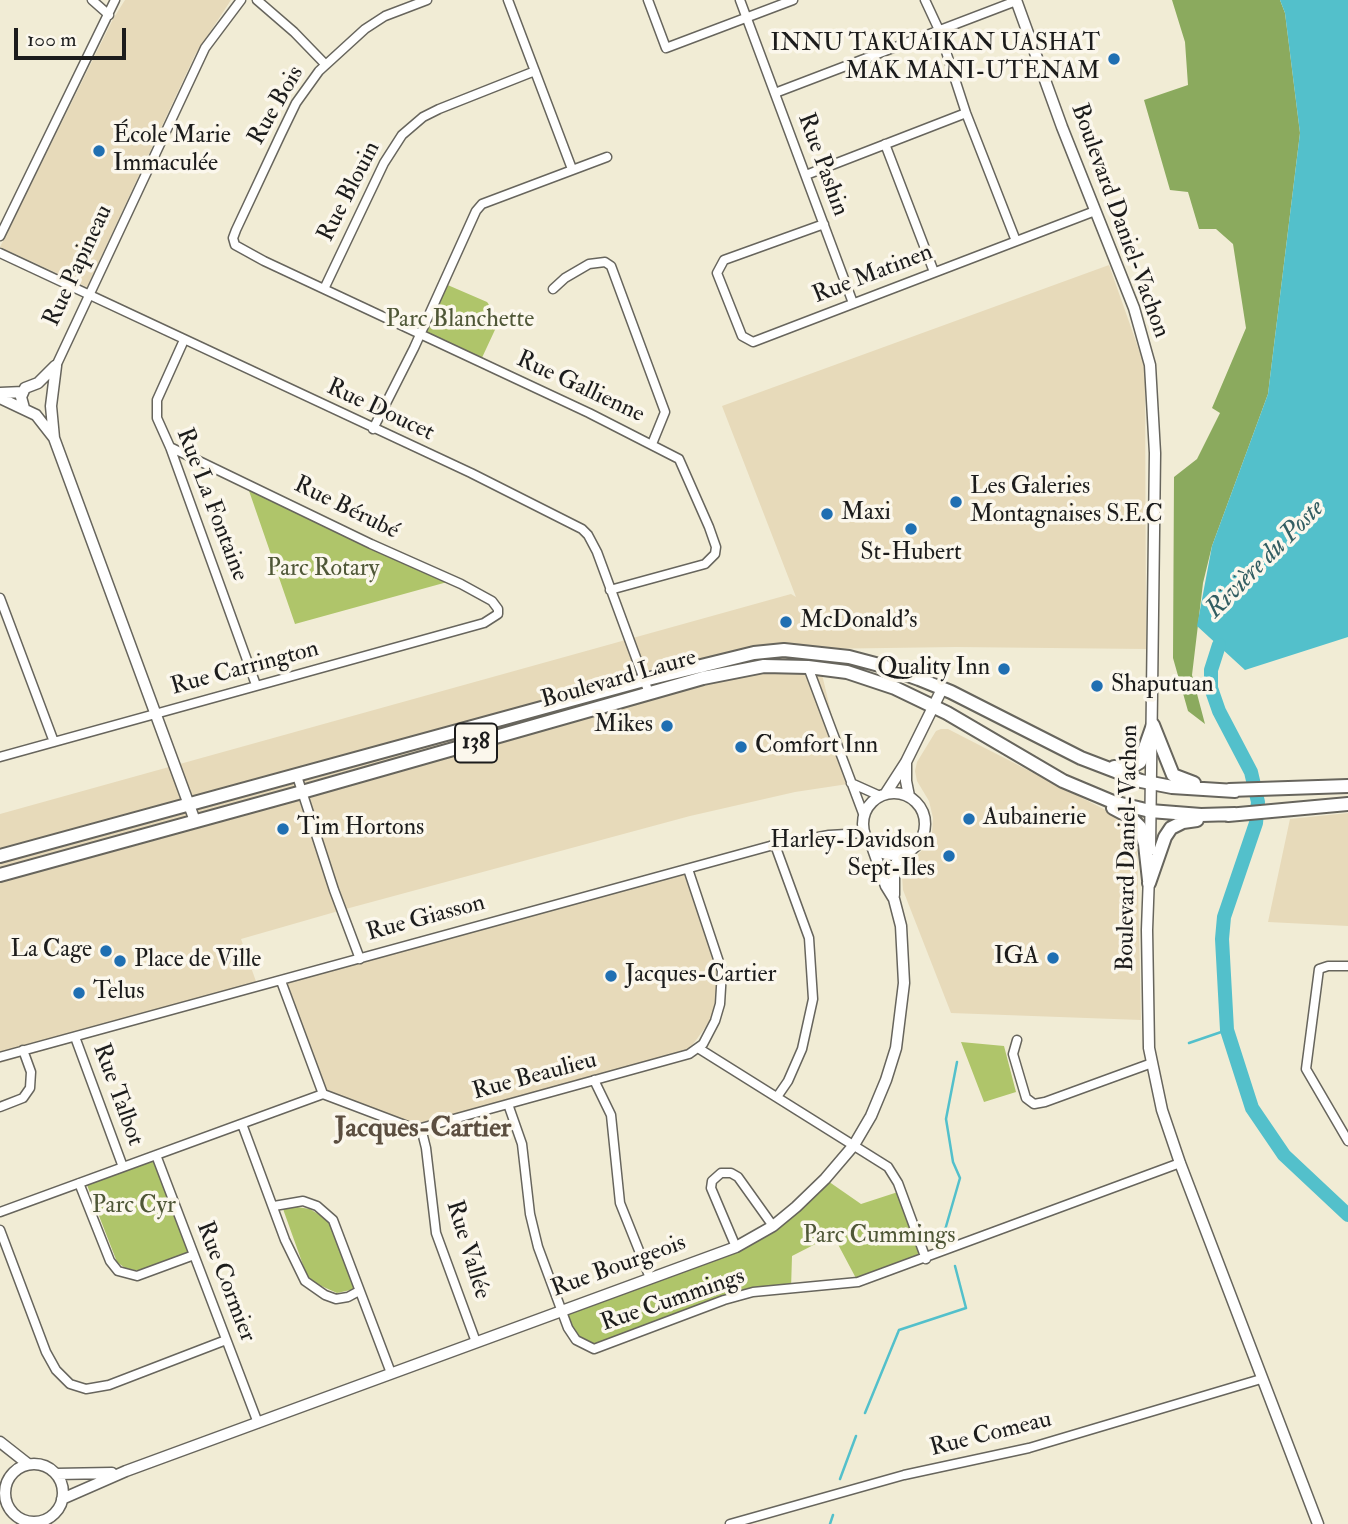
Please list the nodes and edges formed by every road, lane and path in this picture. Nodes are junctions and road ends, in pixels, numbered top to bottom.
1 (92, 0) edge
2 (115, 0) edge
3 (241, 0) edge
4 (257, 0) edge
5 (428, 0) edge
6 (508, 0) edge
7 (648, 0) edge
8 (740, 0) edge
9 (793, 0) edge
10 (925, 0) edge
11 (1016, 0) edge
12 (109, 15) junction
13 (747, 17) junction
14 (939, 30) junction
15 (325, 64) junction
16 (535, 71) junction
17 (775, 93) junction
18 (966, 113) junction
19 (885, 144) junction
20 (607, 157) dead end
21 (572, 169) junction
22 (806, 175) junction
23 (1095, 211) junction
24 (824, 223) junction
25 (0, 236) edge
26 (1016, 241) junction
27 (234, 242) joint
28 (0, 253) edge
29 (934, 272) junction
30 (324, 289) junction
31 (553, 289) dead end
32 (89, 295) junction
33 (853, 303) junction
34 (420, 333) junction
35 (184, 340) junction
36 (55, 366) junction
37 (38, 383) junction
38 (23, 392) junction
39 (0, 393) edge
40 (51, 394) junction
41 (0, 398) edge
42 (51, 406) junction
43 (24, 408) junction
44 (36, 415) junction
45 (373, 429) junction
46 (54, 438) junction
47 (652, 444) junction
48 (170, 447) junction
49 (610, 590) junction
50 (0, 598) edge
51 (498, 614) joint
52 (807, 667) junction
53 (644, 680) junction
54 (257, 685) junction
55 (942, 688) junction
56 (649, 693) junction
57 (934, 705) junction
58 (156, 713) junction
59 (1153, 725) junction
60 (54, 742) junction
61 (0, 757) edge
62 (1081, 758) junction
63 (906, 762) junction
64 (297, 776) junction
65 (851, 783) junction
66 (1152, 783) junction
67 (1348, 786) edge
68 (1235, 791) junction
69 (302, 792) junction
70 (1089, 793) junction
71 (883, 795) junction
72 (909, 796) junction
73 (189, 804) junction
74 (1348, 804) edge
75 (1150, 811) junction
76 (1236, 814) junction
77 (864, 816) junction
78 (195, 821) junction
79 (864, 833) junction
80 (775, 845) junction
81 (872, 846) junction
82 (908, 852) junction
83 (0, 856) edge
84 (688, 869) junction
85 (0, 875) edge
86 (1149, 883) junction
87 (894, 898) junction
88 (360, 959) junction
89 (1348, 966) edge
90 (281, 981) junction
91 (75, 1037) junction
92 (1017, 1040) dead end
93 (698, 1048) junction
94 (23, 1050) junction
95 (0, 1056) edge
96 (1152, 1063) junction
97 (594, 1080) junction
98 (323, 1094) junction
99 (777, 1097) junction
100 (508, 1104) junction
101 (0, 1107) edge
102 (242, 1124) junction
103 (421, 1128) junction
104 (1348, 1141) edge
105 (853, 1145) junction
106 (156, 1155) junction
107 (1180, 1163) junction
108 (123, 1167) junction
109 (79, 1183) junction
110 (274, 1206) junction
111 (0, 1212) edge
112 (773, 1226) junction
113 (0, 1230) edge
114 (736, 1247) junction
115 (194, 1255) junction
116 (926, 1259) junction
117 (650, 1278) junction
118 (359, 1291) junction
119 (562, 1310) junction
120 (226, 1339) junction
121 (476, 1342) junction
122 (391, 1373) junction
123 (1261, 1379) junction
124 (258, 1423) junction
125 (0, 1442) edge
126 (29, 1464) junction
127 (126, 1471) junction
128 (0, 1474) edge
129 (56, 1474) junction
130 (5, 1487) junction
131 (62, 1499) junction
132 (17, 1520) edge
133 (48, 1521) edge
134 (730, 1524) edge
135 (1318, 1524) edge

1 - 12 street
2 - 12 street
3 - 32 street, Rue Papineau
4 - 15 street
5 - 15 street, Rue Bois
6 - 16 street
7 - 13 street
8 - 13 street, Rue Pashin
9 - 13 street
10 - 14 street
11 - 14 street
11 - 23 street, Boulevard Daniel-Vachon
12 - 25 street
13 - 17 street, Rue Pashin
14 - 17 street
14 - 18 street
15 - 27 street, Rue Bois
16 - 21 street
16 - 30 street, Rue Blouin
17 - 22 street, Rue Pashin
18 - 19 street
18 - 26 street
19 - 22 street
19 - 29 street
20 - 21 street
21 - 34 street
22 - 24 street, Rue Pashin
23 - 26 street, Rue Matinen
23 - 59 street, Boulevard Daniel-Vachon
24 - 33 street, Rue Pashin
24 - 33 street, Rue Matinen
26 - 29 street, Rue Matinen
27 - 30 street, Rue Gallienne
28 - 32 street, Rue Doucet
29 - 33 street, Rue Matinen
30 - 34 street, Rue Gallienne
31 - 47 street
32 - 35 street, Rue Doucet
32 - 36 street, Rue Papineau
34 - 45 street
34 - 47 street, Rue Gallienne
35 - 45 street, Rue Doucet
35 - 48 street, Rue La Fontaine
36 - 37 street
36 - 40 street
37 - 38 street
37 - 40 street
38 - 39 street
38 - 43 street
40 - 42 street
41 - 43 street
42 - 44 street
42 - 46 street
43 - 44 street
44 - 46 street
45 - 49 street, Rue Doucet
46 - 58 street
47 - 49 street, Rue Gallienne
48 - 51 street, Rue Bérubé
48 - 54 street, Rue La Fontaine
49 - 53 street, Rue Doucet
50 - 60 street
51 - 54 street, Rue Carrington
52 - 56 highway, Boulevard Laure / 138
52 - 57 highway, Boulevard Laure / 138
52 - 65 street
53 - 55 highway, Boulevard Laure / 138
53 - 56 street, Rue Doucet
53 - 64 highway, Boulevard Laure / 138
54 - 58 street, Rue Carrington
55 - 57 street
55 - 62 highway, Boulevard Laure / 138
56 - 69 highway, Boulevard Laure / 138
57 - 63 street
57 - 70 highway, Boulevard Laure / 138
58 - 60 street, Rue Carrington
58 - 73 street
59 - 62 highway
59 - 66 street, Boulevard Daniel-Vachon
59 - 68 highway
60 - 61 street, Rue Carrington
62 - 66 highway, Boulevard Laure / 138
63 - 71 street
63 - 72 street
64 - 69 street
64 - 73 highway, Boulevard Laure / 138
65 - 71 street
65 - 77 street
66 - 68 highway, Boulevard Laure / 138
66 - 75 street, Boulevard Daniel-Vachon
67 - 68 highway, 138
69 - 78 highway, Boulevard Laure / 138
69 - 88 street
70 - 75 highway, Boulevard Laure / 138
70 - 86 highway
71 - 72 street
71 - 77 street
72 - 82 street
73 - 78 street
73 - 83 highway, Boulevard Laure / 138
74 - 76 highway, 138
75 - 76 highway, Boulevard Laure / 138
75 - 86 street, Boulevard Daniel-Vachon
76 - 86 highway
77 - 79 street
78 - 85 highway, Boulevard Laure / 138
79 - 80 street, Rue Giasson
79 - 81 street
80 - 84 street, Rue Giasson
80 - 99 street
81 - 82 street
81 - 87 street, Rue Bourgeois
82 - 87 street, Rue Bourgeois
84 - 88 street, Rue Giasson
84 - 93 street
86 - 96 street, Boulevard Daniel-Vachon
87 - 105 street, Rue Bourgeois
88 - 90 street, Rue Giasson
89 - 104 street
90 - 91 street, Rue Giasson
90 - 98 street
91 - 94 street, Rue Giasson
91 - 108 street, Rue Talbot
92 - 96 street
93 - 97 street, Rue Beaulieu
93 - 99 street
94 - 95 street, Rue Giasson
94 - 101 street
96 - 107 street, Boulevard Daniel-Vachon
97 - 100 street, Rue Beaulieu
97 - 117 street
98 - 102 street
98 - 103 street
99 - 105 street
100 - 103 street, Rue Beaulieu
100 - 119 street, Rue Cummings
102 - 106 street
102 - 110 street
103 - 121 street, Rue Vallée
105 - 112 street, Rue Bourgeois
105 - 116 street
106 - 108 street
106 - 115 street, Rue Cormier
107 - 116 street, Rue Cummings
107 - 123 street, Boulevard Daniel-Vachon
108 - 109 street
109 - 111 street
109 - 115 street
110 - 118 street
110 - 118 street
112 - 114 street, Rue Bourgeois
112 - 114 street
113 - 120 street
114 - 117 street, Rue Bourgeois
115 - 120 street, Rue Cormier
116 - 119 street, Rue Cummings
117 - 119 street, Rue Bourgeois
118 - 122 street
119 - 121 street, Rue Bourgeois
120 - 124 street, Rue Cormier
121 - 122 street, Rue Bourgeois
122 - 124 street, Rue Bourgeois
123 - 134 street, Rue Comeau
123 - 135 street, Boulevard Daniel-Vachon
124 - 127 street, Rue Bourgeois
125 - 126 street
126 - 129 street
126 - 130 street
127 - 129 street, Rue Bourgeois
127 - 131 street, Rue Bourgeois
128 - 130 street
129 - 131 street
130 - 132 street
131 - 133 street
132 - 133 street

